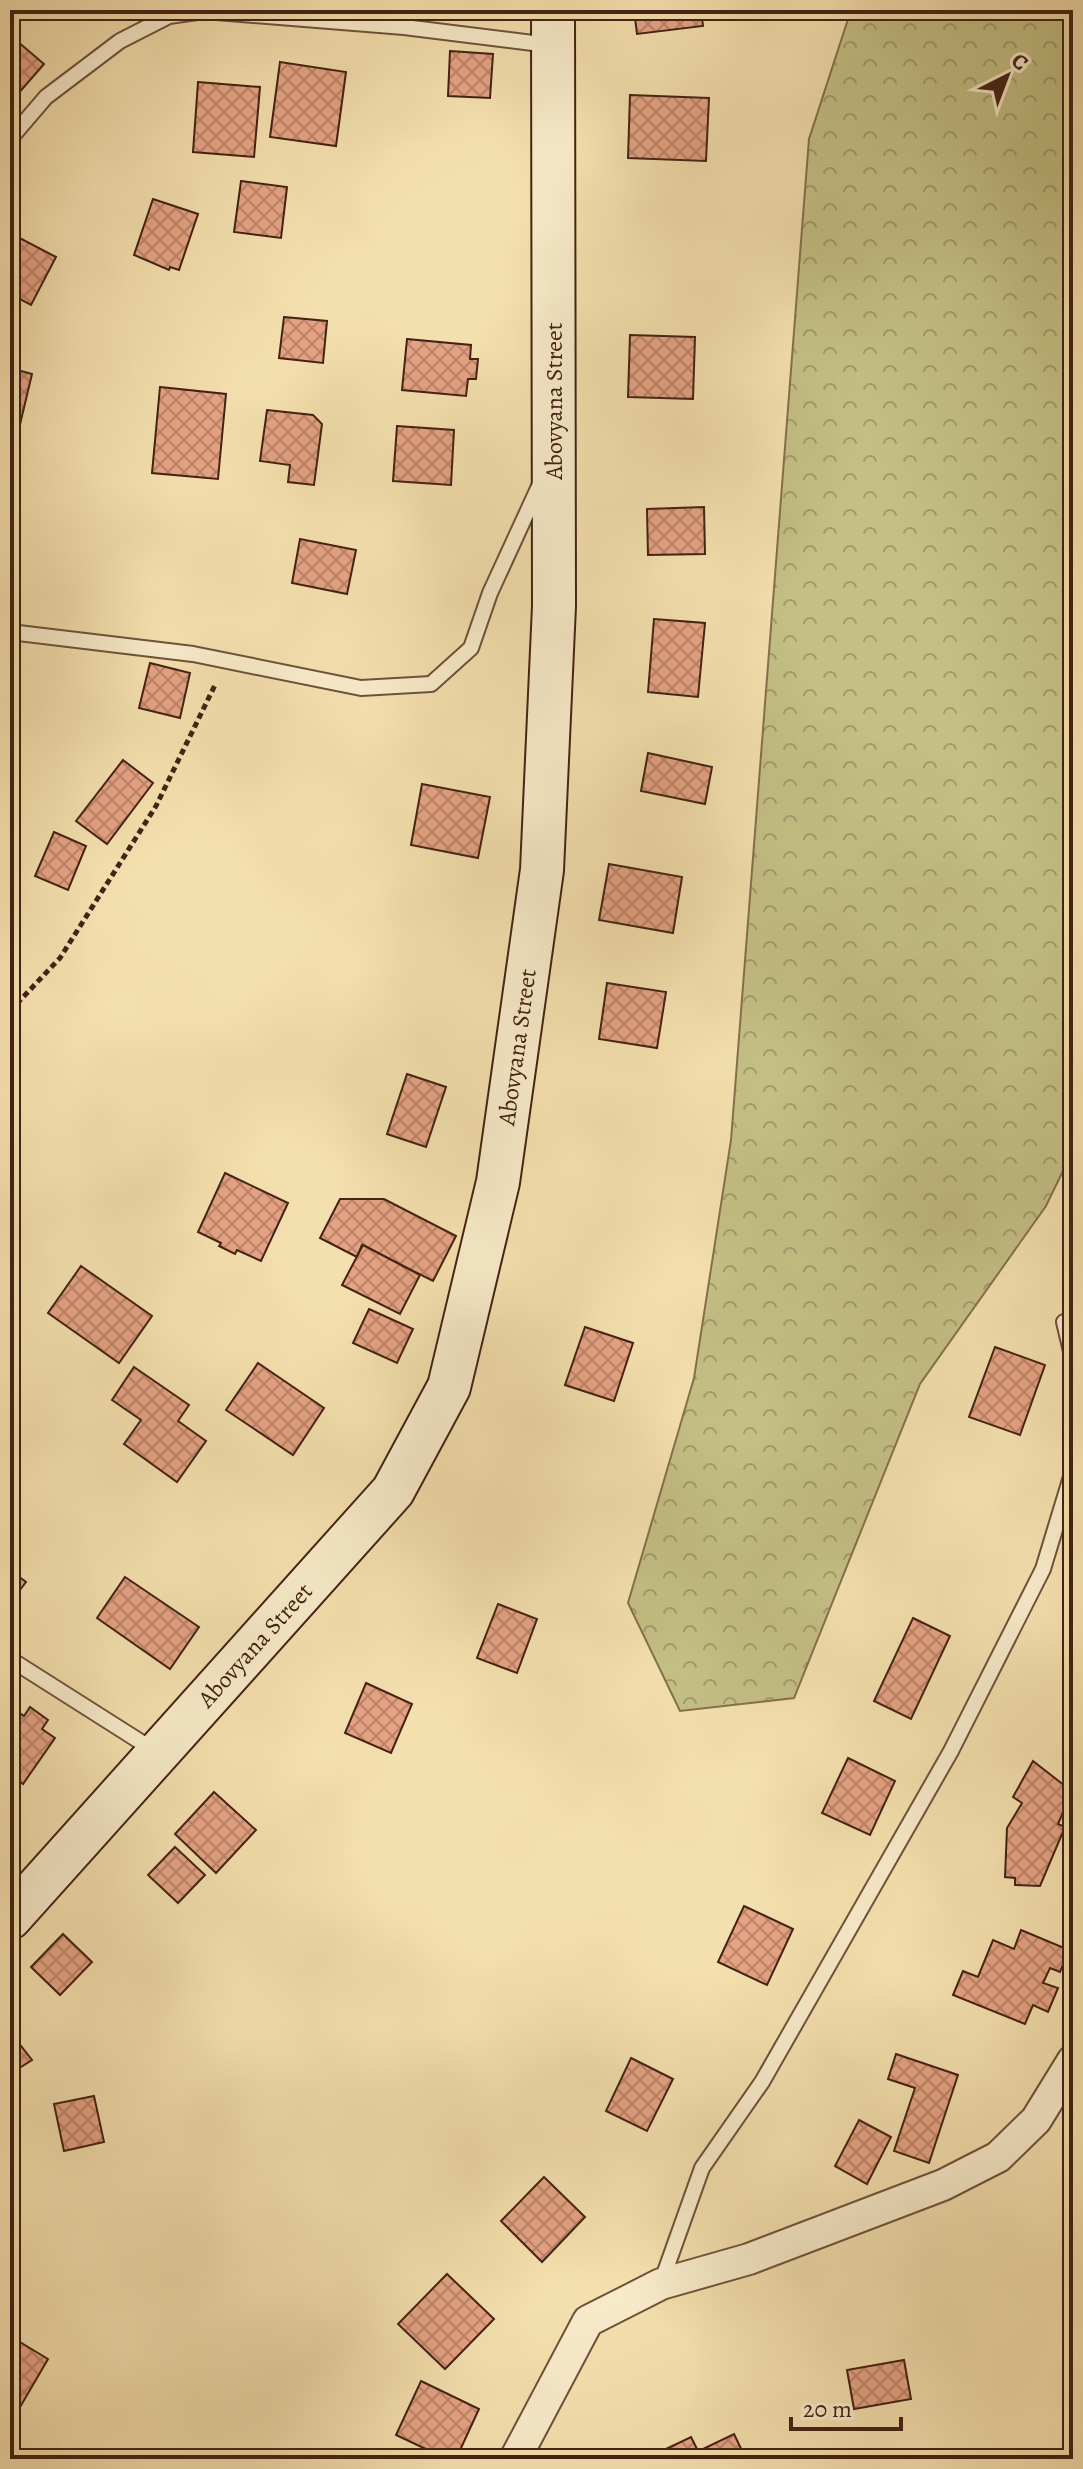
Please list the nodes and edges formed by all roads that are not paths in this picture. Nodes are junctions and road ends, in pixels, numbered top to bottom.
1 (553, 28) edge
2 (10, 139) edge
3 (554, 453) junction
4 (10, 632) edge
5 (1064, 1322) dead end
6 (1073, 1360) edge
7 (1073, 1470) edge
8 (10, 1659) edge
9 (159, 1753) junction
10 (10, 1918) edge
11 (1073, 2060) edge
12 (661, 2284) junction
13 (515, 2459) edge

1 - 2 lane
1 - 3 street, Abovyana Street
3 - 4 lane
3 - 9 street, Abovyana Street
5 - 6 lane
7 - 12 lane
8 - 9 lane
9 - 10 street, Abovyana Street
11 - 12 street
12 - 13 street

